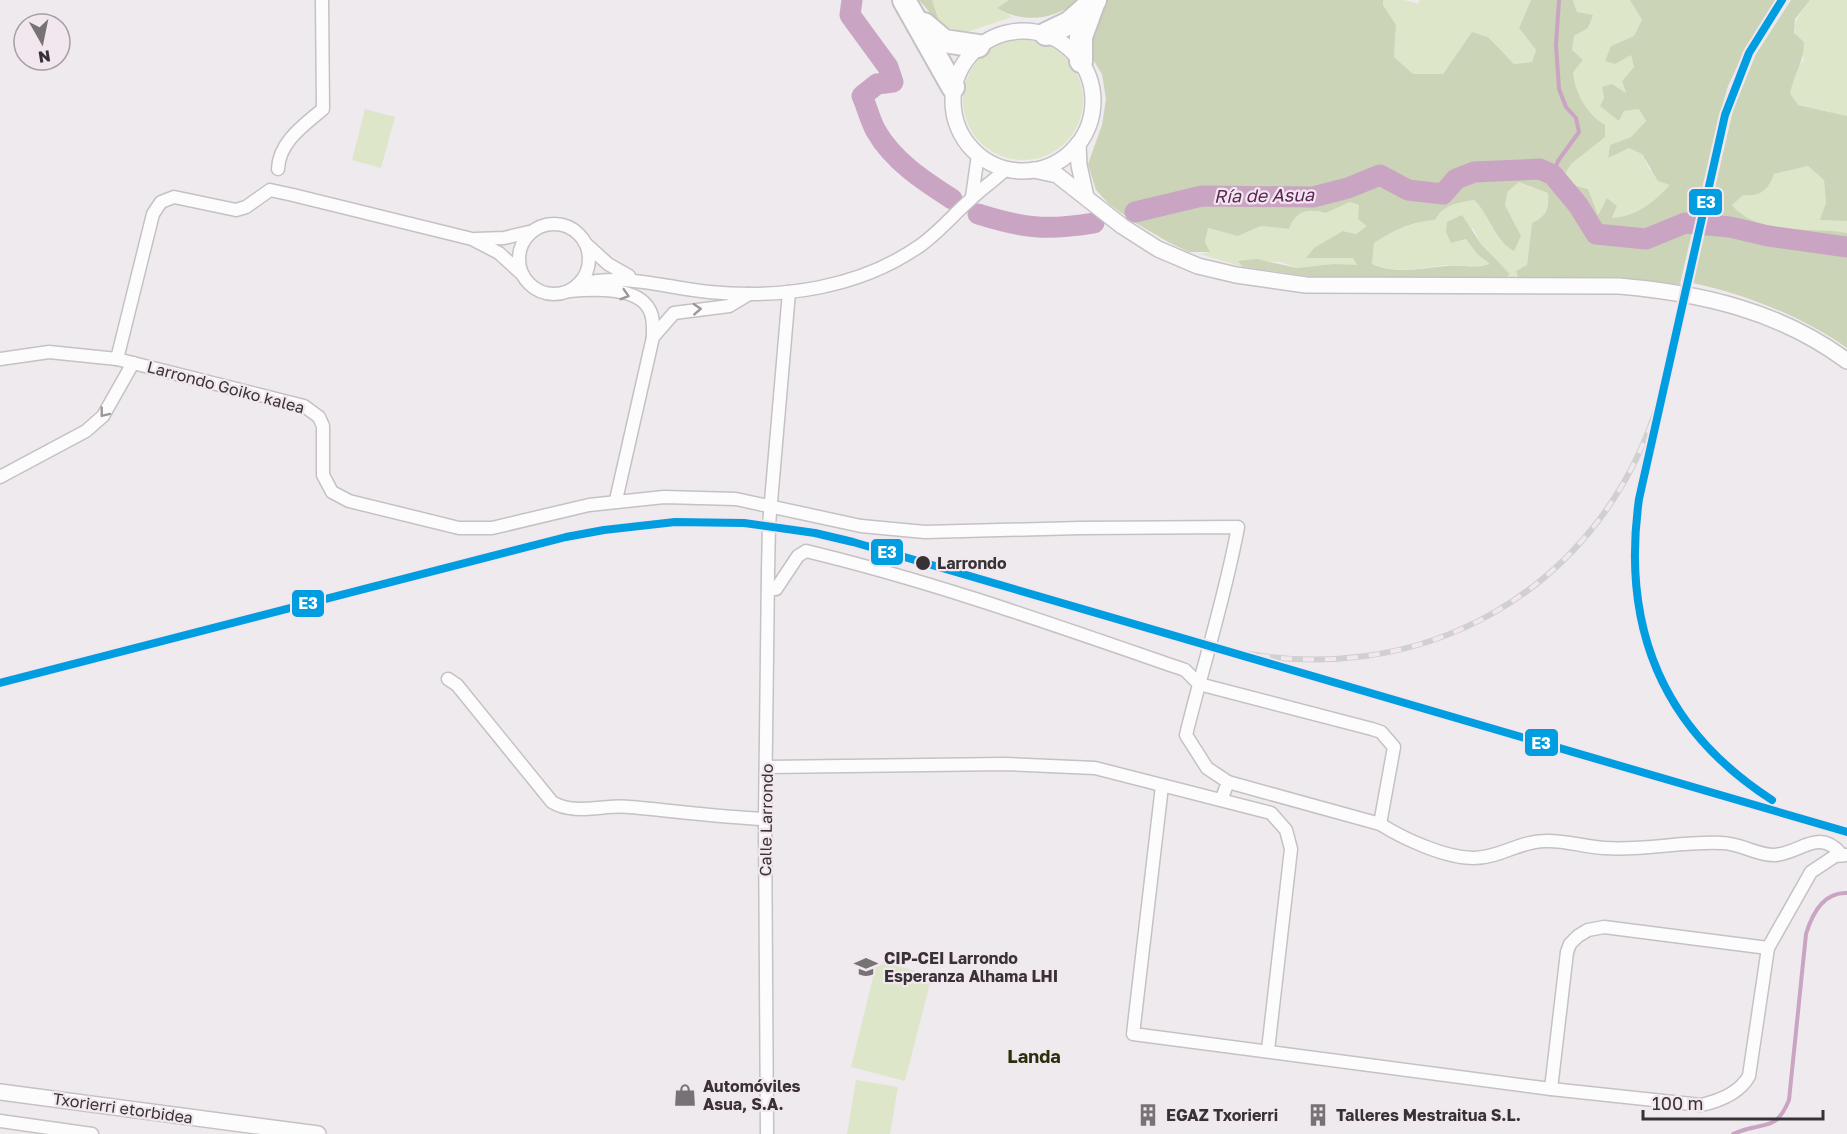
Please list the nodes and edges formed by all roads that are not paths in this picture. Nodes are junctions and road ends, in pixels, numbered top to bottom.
1 (322, 0) edge
2 (906, 0) edge
3 (1094, 1) edge
4 (1046, 34) junction
5 (978, 46) junction
6 (1081, 61) junction
7 (953, 87) junction
8 (1078, 144) junction
9 (978, 155) junction
10 (278, 169) dead end
11 (1006, 169) junction
12 (1034, 170) junction
13 (972, 197) junction
14 (1086, 197) junction
15 (532, 231) junction
16 (471, 239) junction
17 (585, 243) junction
18 (523, 275) junction
19 (636, 280) junction
20 (574, 287) junction
21 (789, 292) junction
22 (749, 294) junction
23 (653, 337) junction
24 (0, 359) edge
25 (117, 359) junction
26 (1847, 361) edge
27 (133, 363) junction
28 (0, 477) edge
29 (616, 500) junction
30 (771, 506) junction
31 (768, 588) junction
32 (448, 679) dead end
33 (1199, 684) junction
34 (766, 767) junction
35 (1228, 782) junction
36 (1162, 786) junction
37 (1222, 798) junction
38 (765, 819) junction
39 (1380, 824) junction
40 (1844, 855) edge
41 (1768, 948) junction
42 (1268, 1050) junction
43 (1551, 1089) junction
44 (0, 1092) edge
45 (8, 1126) edge
46 (92, 1134) edge
47 (318, 1134) edge
48 (767, 1134) edge

1 - 10 street
2 - 5 highway
2 - 7 highway
3 - 4 highway
3 - 6 highway
4 - 5 street
4 - 6 street
5 - 7 street
6 - 8 street
7 - 9 street
8 - 12 street
8 - 14 street
9 - 11 street
9 - 13 street
11 - 12 street
11 - 13 street
12 - 14 street
13 - 21 street
14 - 26 street
15 - 16 street
15 - 17 street
15 - 18 street
16 - 18 street
16 - 25 street
17 - 19 street
17 - 20 street
18 - 20 street
19 - 20 street
19 - 22 street
20 -> 23 street
21 - 22 street
21 - 30 street, Calle Larrondo
23 -> 22 street
23 - 29 street
24 - 25 street, Larrondo Goiko kalea
25 - 27 street, Larrondo Goiko kalea
27 -> 28 street
27 - 29 street, Larrondo Goiko kalea
29 - 30 street, Larrondo Goiko kalea
30 - 31 street, Calle Larrondo
30 - 33 street, Larrondo Goiko kalea
31 - 33 street
31 - 34 street, Calle Larrondo
32 - 38 street
33 - 35 street
33 - 39 street
34 - 36 street
34 - 38 street, Calle Larrondo
35 - 37 street
35 - 39 street
36 - 37 street
36 - 42 street
37 - 42 street
38 - 48 street, Calle Larrondo
39 - 40 street
40 - 41 street
41 - 43 street
41 - 43 street
42 - 43 street
44 - 47 street, Txorierri etorbidea
45 - 46 street

